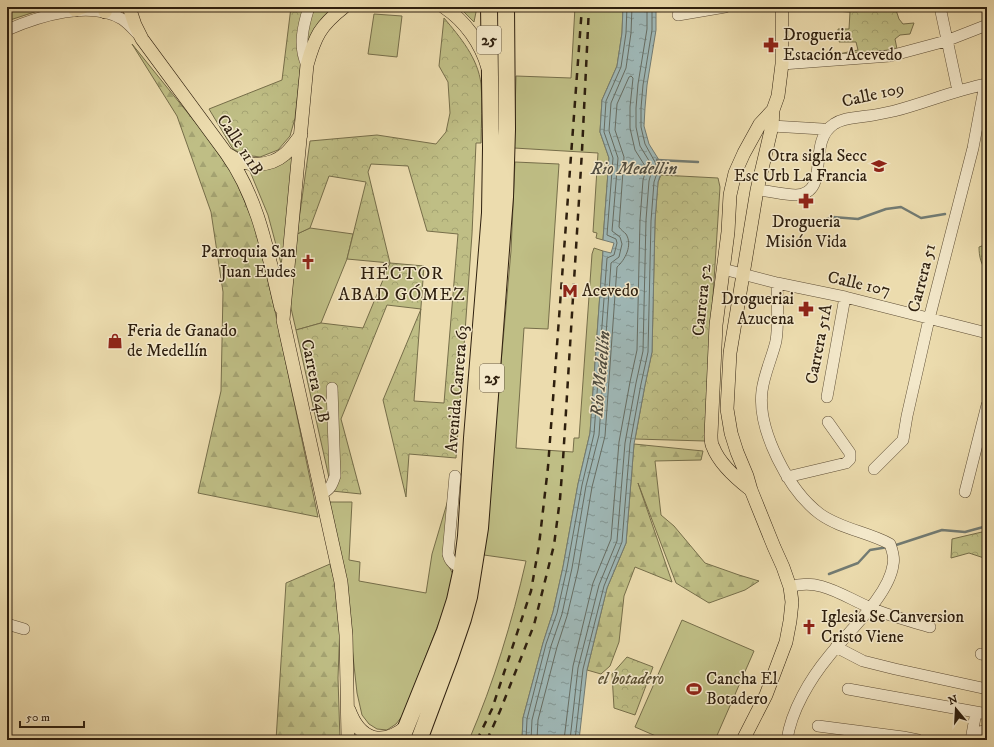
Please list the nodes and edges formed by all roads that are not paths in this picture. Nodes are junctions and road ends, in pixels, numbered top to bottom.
1 (129, 7) edge
2 (309, 7) edge
3 (344, 7) edge
4 (444, 7) edge
5 (489, 7) edge
6 (506, 7) edge
7 (725, 7) edge
8 (782, 7) edge
9 (940, 7) edge
10 (71, 9) edge
11 (106, 9) edge
12 (678, 14) dead end
13 (987, 25) edge
14 (7, 30) edge
15 (142, 39) junction
16 (946, 41) junction
17 (782, 64) junction
18 (307, 65) junction
19 (490, 74) junction
20 (986, 84) edge
21 (958, 91) junction
22 (773, 110) junction
23 (772, 126) junction
24 (822, 129) dead end
25 (301, 135) junction
26 (226, 153) junction
27 (757, 190) junction
28 (728, 232) junction
29 (749, 238) junction
30 (723, 269) junction
31 (743, 274) junction
32 (777, 283) junction
33 (845, 297) junction
34 (929, 319) junction
35 (284, 320) junction
36 (987, 333) edge
37 (332, 388) dead end
38 (827, 397) dead end
39 (987, 405) edge
40 (828, 422) dead end
41 (737, 452) junction
42 (719, 458) junction
43 (874, 469) dead end
44 (455, 476) dead end
45 (787, 477) junction
46 (751, 490) junction
47 (966, 492) dead end
48 (322, 493) junction
49 (462, 568) junction
50 (790, 587) junction
51 (871, 608) junction
52 (7, 624) edge
53 (930, 627) dead end
54 (24, 628) dead end
55 (836, 647) junction
56 (848, 689) dead end
57 (987, 689) edge
58 (348, 702) junction
59 (976, 712) junction
60 (987, 714) edge
61 (818, 726) dead end
62 (987, 730) edge
63 (404, 733) edge
64 (972, 737) edge
65 (902, 738) edge
66 (348, 740) edge
67 (419, 740) edge
68 (743, 740) edge
69 (787, 740) edge
70 (918, 740) edge

1 - 15 main road, Calle 111B
2 - 18 street
3 - 18 main road
4 - 19 main road
5 - 19 highway, Avenida Carrera 63 / 25
6 - 67 highway, Avenida Carrera 63 / 25
7 - 12 street
8 - 17 main road, Carrera 52
9 - 16 street
10 - 11 street
10 - 14 street
11 - 15 street
13 - 16 street
15 - 26 main road, Calle 111B
16 - 17 street
16 - 21 street
17 - 22 main road, Carrera 52
18 - 25 main road, Carrera 64B
19 - 49 highway, Avenida Carrera 63 / 25
20 - 21 street, Calle 109
20 - 34 street, Carrera 51
21 - 27 street, Calle 109
22 - 23 main road, Carrera 52
22 - 28 main road, Carrera 52
23 - 24 street
23 - 27 main road, Carrera 52
25 - 26 main road
25 - 35 main road, Carrera 64B
26 - 35 main road, Calle 111B
27 - 29 main road, Carrera 52
28 - 29 main road
28 - 30 main road, Carrera 52
29 - 31 main road, Carrera 52
30 - 31 street, Calle 107
30 - 42 main road, Carrera 52
31 - 32 street, Calle 107
31 - 41 main road, Carrera 52
32 - 33 street, Calle 107
32 - 45 street
33 - 34 street, Calle 107
33 - 38 street, Carrera 51A
34 - 36 street, Calle 107
34 - 43 street, Carrera 51
35 - 48 main road, Carrera 64B
37 - 48 street
39 - 47 street
40 - 45 street
41 - 42 main road
41 - 46 main road, Carrera 52
42 - 46 main road, Carrera 52
44 - 49 street
45 - 51 street
46 - 50 main road, Carrera 52
48 - 58 main road, Carrera 64B
49 - 63 highway, Avenida Carrera 63 / 25
50 - 51 street
50 - 68 main road, Carrera 52
51 - 53 street
51 - 55 street
52 - 54 street
55 - 57 street
55 - 69 street
56 - 59 street
58 - 63 main road, Carrera 64B
58 - 66 main road, Carrera 64B
59 - 60 street
59 - 64 street
61 - 65 street
62 - 64 street
65 - 70 street

